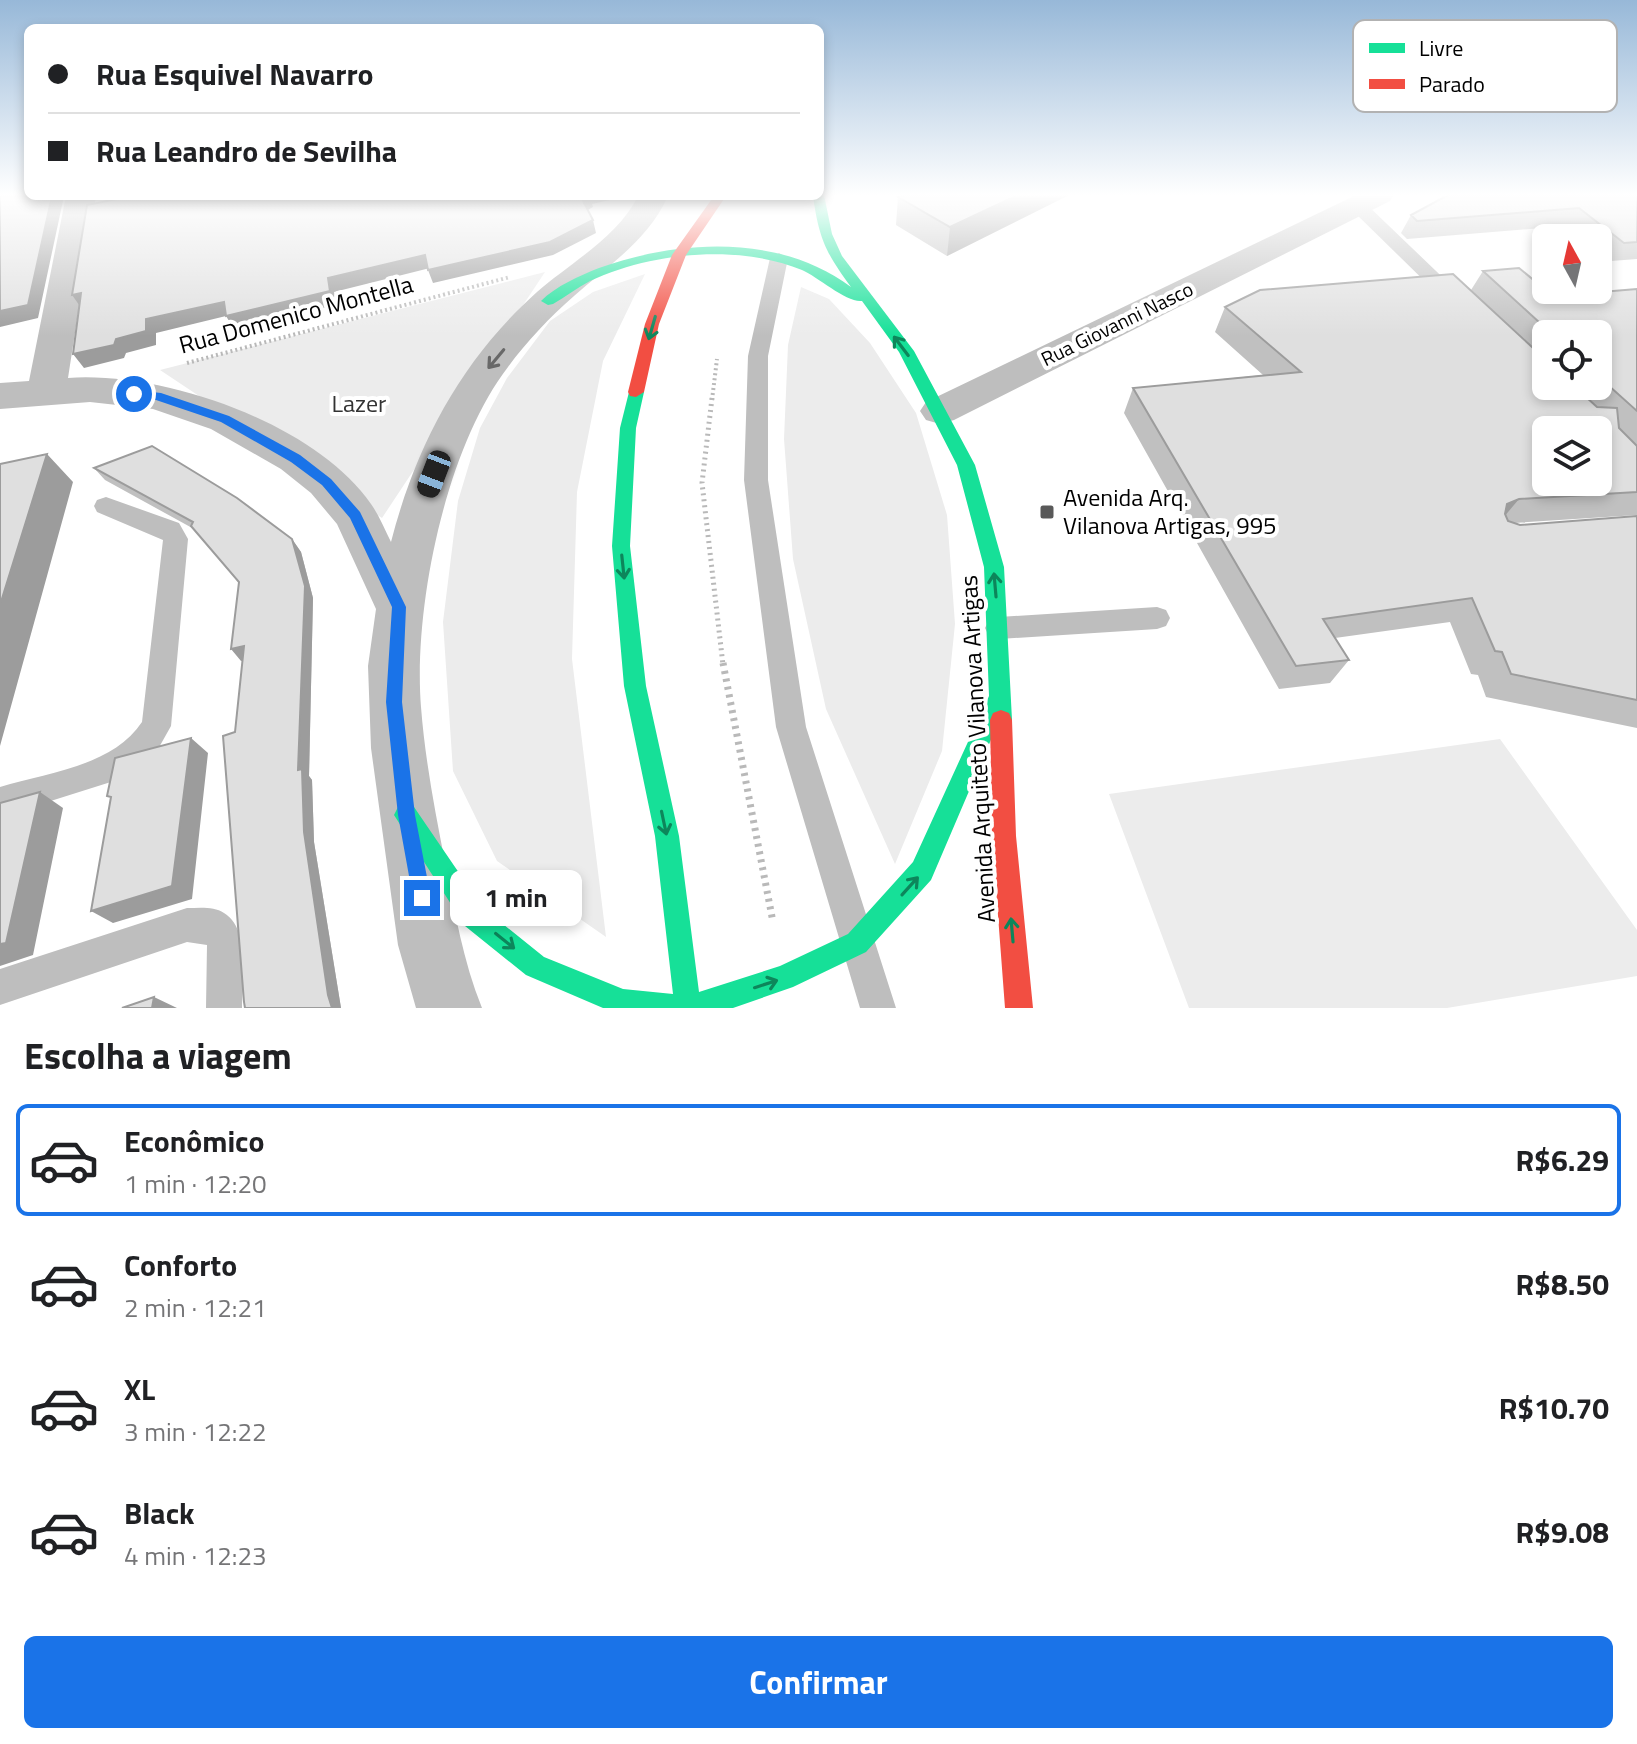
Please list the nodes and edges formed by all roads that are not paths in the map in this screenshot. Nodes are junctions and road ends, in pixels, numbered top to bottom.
1 (80, 242) edge
2 (606, 242) edge
3 (688, 242) edge
4 (829, 242) edge
5 (1283, 242) edge
6 (1406, 242) edge
7 (679, 255) junction
8 (779, 258) junction
9 (531, 288) junction
10 (872, 308) junction
11 (1468, 312) edge
12 (46, 392) junction
13 (0, 396) edge
14 (940, 411) junction
15 (106, 506) dead end
16 (399, 607) junction
17 (1157, 618) dead end
18 (999, 628) junction
19 (1001, 691) junction
20 (0, 802) edge
21 (406, 815) junction
22 (857, 943) junction
23 (0, 987) edge
24 (224, 1008) edge
25 (449, 1008) edge
26 (679, 1008) edge
27 (690, 1008) edge
28 (878, 1008) edge
29 (1019, 1008) edge

1 - 12 street
2 - 9 street
3 - 7 main road
4 - 10 main road, Avenida Arquiteto Vilanova Artigas
5 - 14 street, Rua Giovanni Nasco
6 - 11 lane
7 - 8 main road
7 - 9 main road
7 -> 27 main road
8 - 10 main road
8 - 22 lane
9 -> 16 street
14 -> 10 main road, Avenida Arquiteto Vilanova Artigas
12 - 13 street
12 - 16 street
18 -> 14 main road, Avenida Arquiteto Vilanova Artigas
15 - 20 lane
16 - 21 street
17 - 18 lane
18 - 19 main road, Avenida Arquiteto Vilanova Artigas
22 -> 19 main road
29 -> 19 main road, Avenida Arquiteto Vilanova Artigas
21 - 25 street
21 -> 26 main road
27 -> 22 main road
22 - 28 lane
23 - 24 lane

